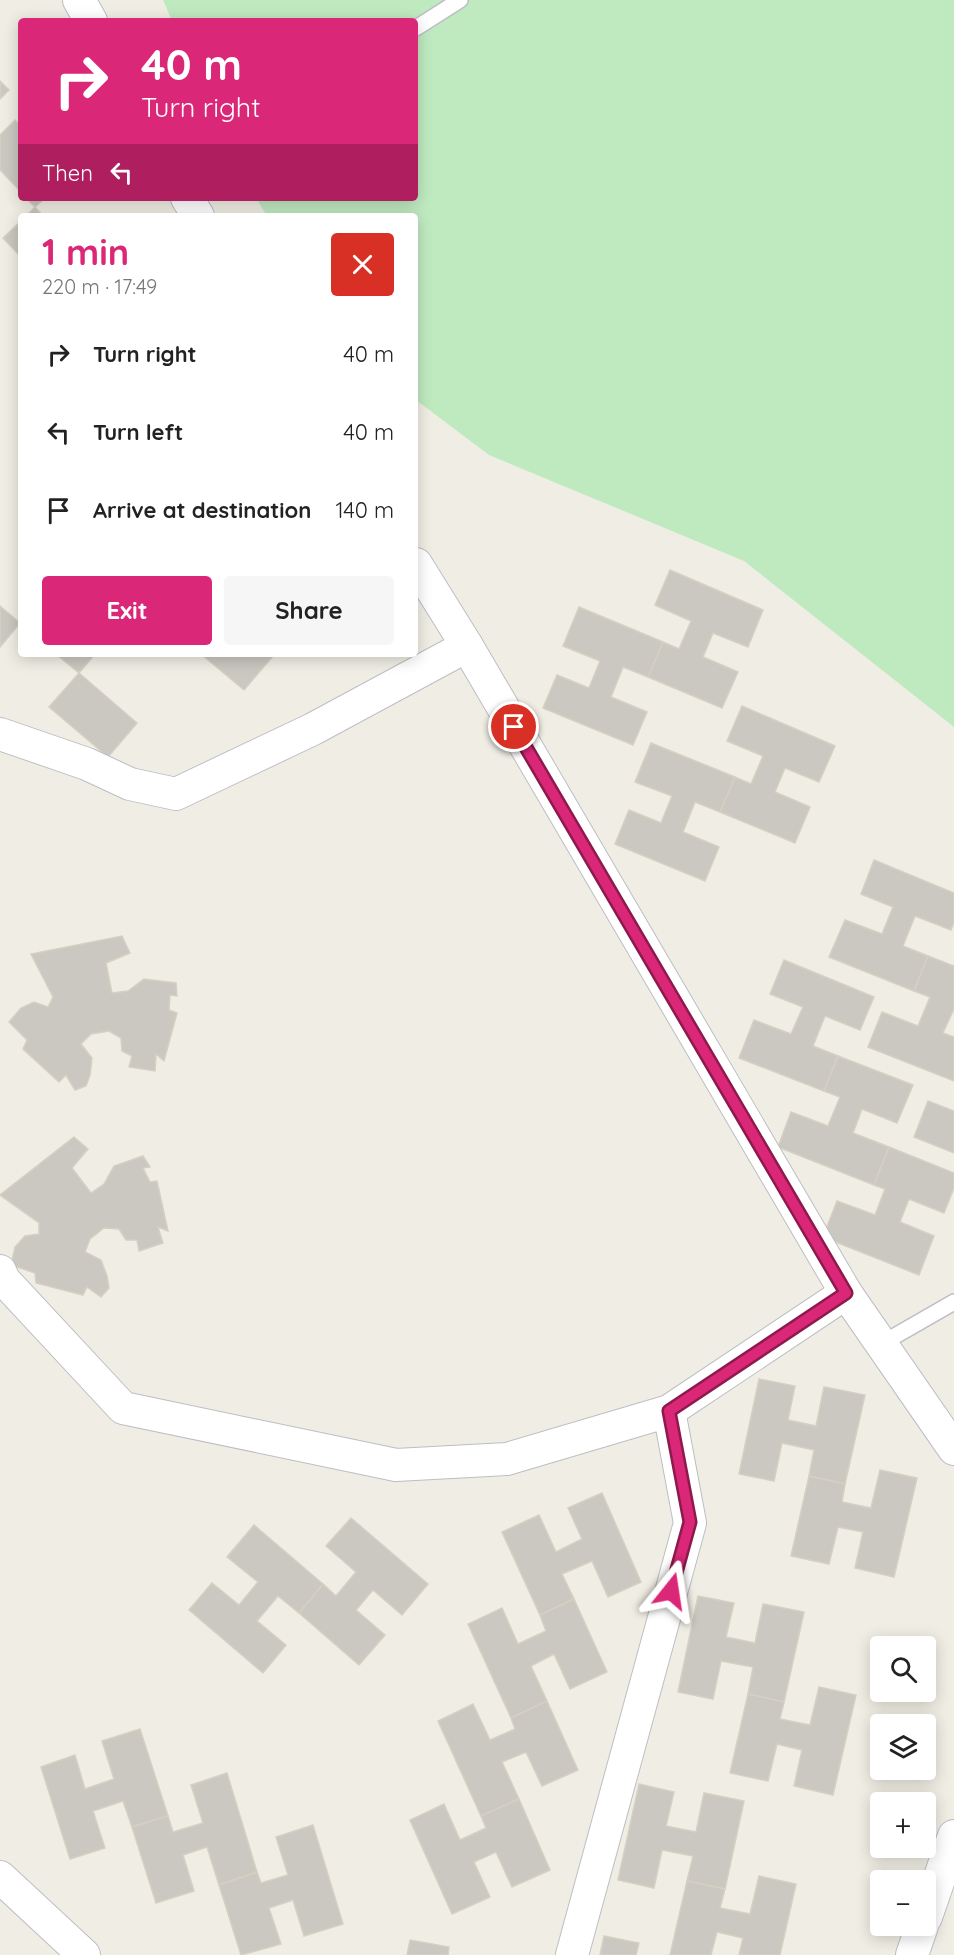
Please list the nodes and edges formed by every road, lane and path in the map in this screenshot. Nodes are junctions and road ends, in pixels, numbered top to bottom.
1 (79, 0) edge
2 (459, 0) edge
3 (88, 18) edge
4 (418, 27) edge
5 (418, 567) edge
6 (467, 646) junction
7 (0, 734) edge
8 (0, 1271) edge
9 (846, 1293) junction
10 (954, 1302) edge
11 (881, 1344) junction
12 (669, 1411) junction
13 (954, 1449) edge
14 (954, 1836) edge
15 (0, 1877) edge
16 (936, 1888) edge
17 (919, 1936) edge
18 (84, 1955) edge
19 (572, 1955) edge
20 (912, 1955) edge

1 - 3 street
2 - 4 lane
5 - 6 street
6 - 7 street
6 - 9 street
8 - 12 street
9 - 11 street
9 - 12 street
10 - 11 lane
11 - 13 street
12 - 19 street
14 - 16 street
15 - 18 street
17 - 20 street

